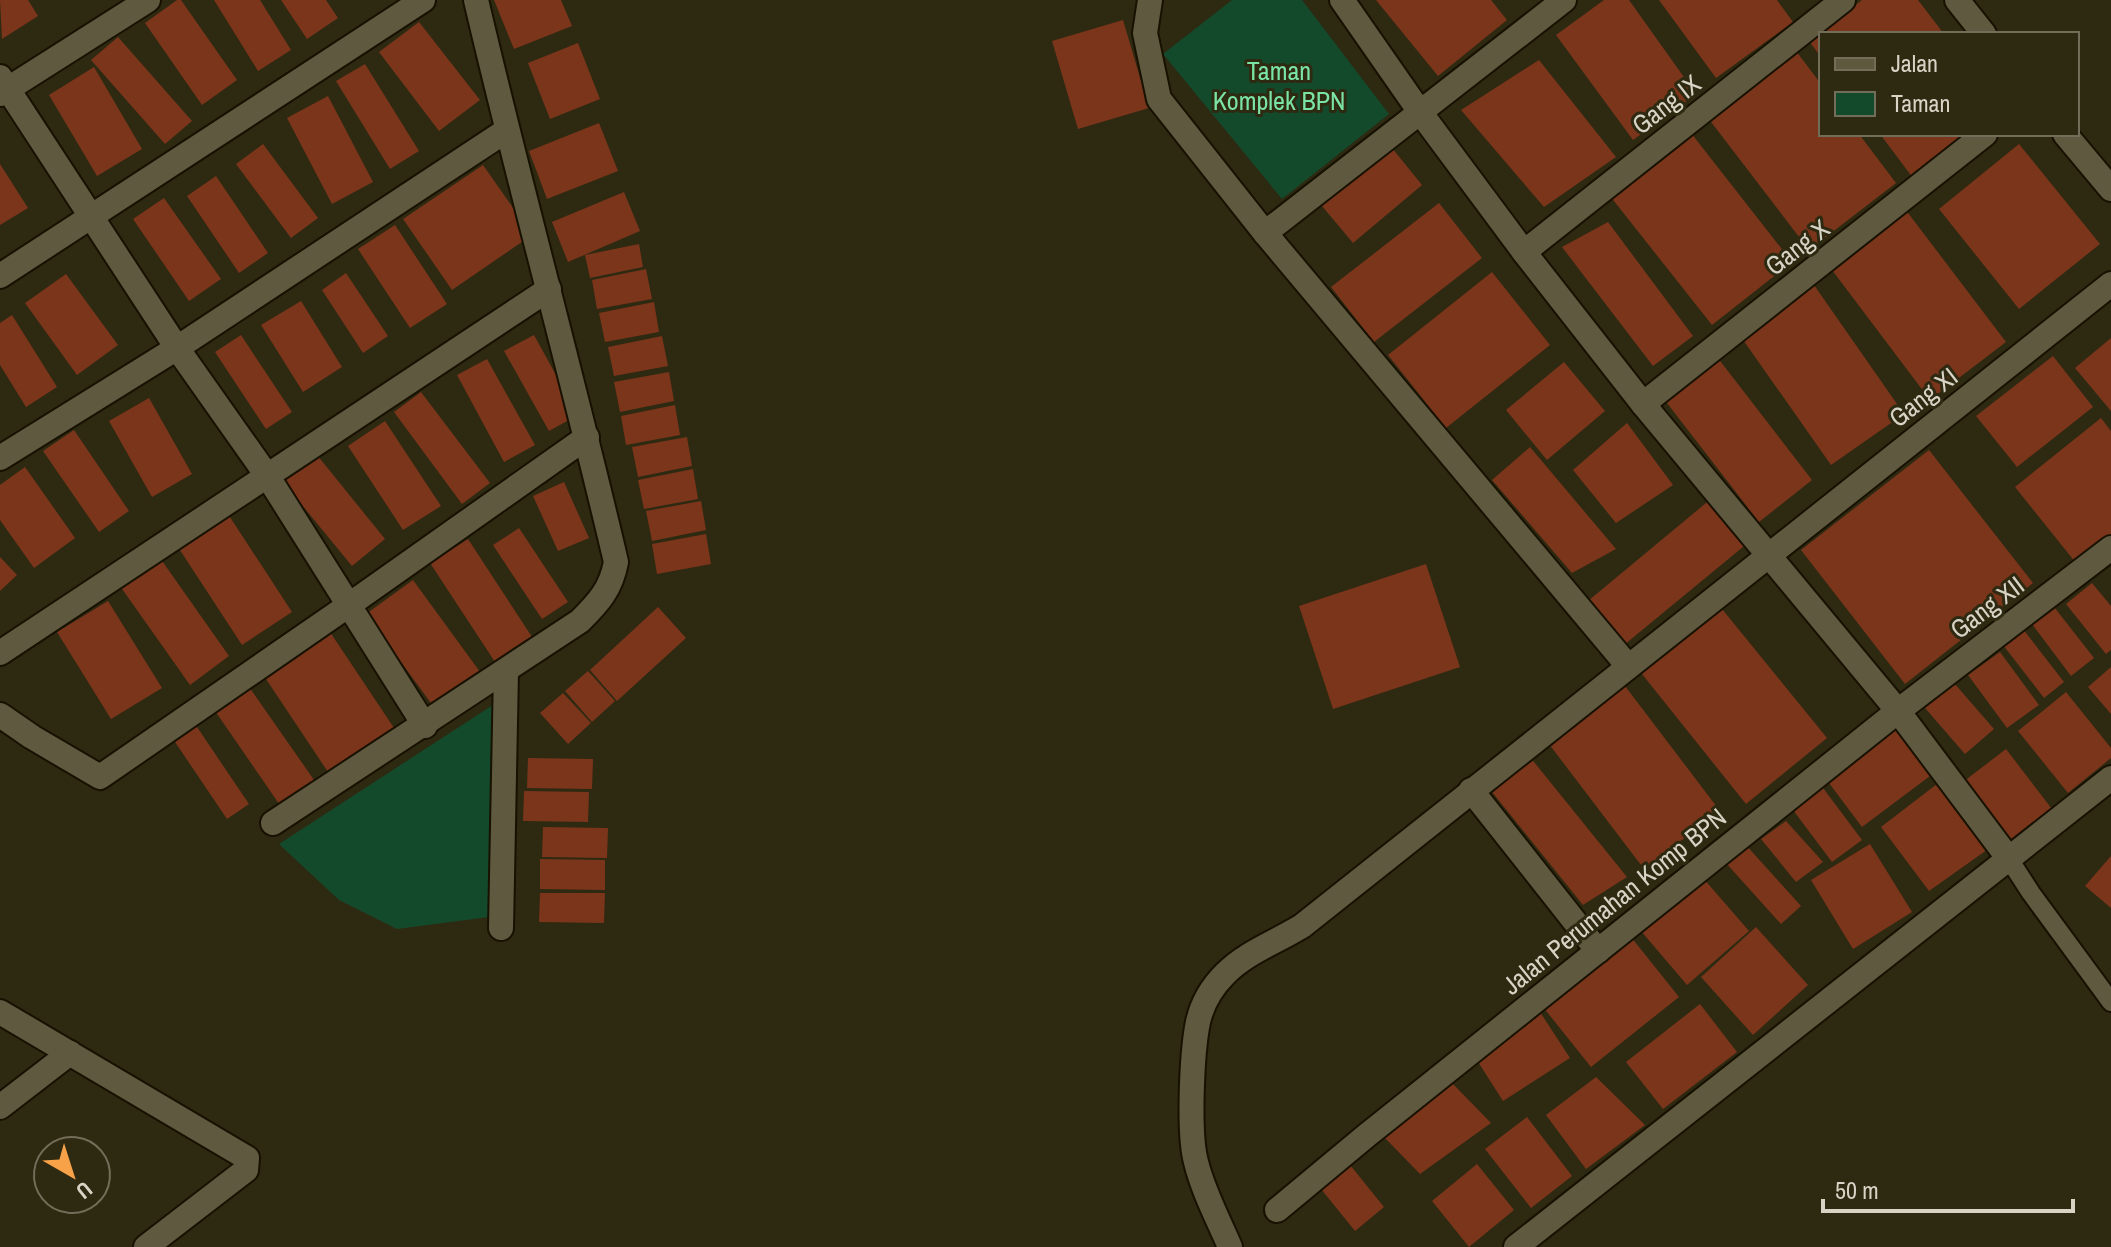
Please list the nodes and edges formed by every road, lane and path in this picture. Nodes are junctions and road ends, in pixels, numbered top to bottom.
1 (148, 0) edge
2 (423, 0) edge
3 (476, 0) edge
4 (1150, 0) edge
5 (1342, 0) edge
6 (1564, 0) edge
7 (1843, 0) edge
8 (1957, 0) edge
9 (1982, 32) edge
10 (3, 86) edge
11 (1420, 112) junction
12 (507, 130) junction
13 (1982, 136) edge
14 (2067, 136) edge
15 (2111, 189) edge
16 (89, 217) junction
17 (1265, 233) junction
18 (1524, 252) junction
19 (0, 276) edge
20 (2111, 284) edge
21 (549, 289) junction
22 (177, 348) junction
23 (1643, 404) junction
24 (587, 437) junction
25 (0, 458) edge
26 (268, 477) junction
27 (2111, 548) edge
28 (1769, 554) junction
29 (349, 605) junction
30 (0, 653) edge
31 (1628, 666) junction
32 (506, 671) junction
33 (1898, 711) junction
34 (0, 715) edge
35 (425, 726) junction
36 (2111, 778) edge
37 (1471, 790) junction
38 (273, 823) dead end
39 (2009, 859) junction
40 (501, 928) dead end
41 (1598, 951) junction
42 (2111, 1002) edge
43 (0, 1012) edge
44 (70, 1053) junction
45 (0, 1107) edge
46 (1277, 1210) dead end
47 (146, 1247) edge
48 (1230, 1247) edge
49 (1516, 1247) edge

1 - 10 street
2 - 16 street
3 - 12 street
4 - 17 street
5 - 11 street
6 - 11 street
7 - 18 street, Gang IX
8 - 9 street
10 - 16 street
11 - 17 street
11 - 18 street
12 - 21 street
12 - 22 street
13 - 23 street, Gang X
14 - 15 street
16 - 19 street
16 - 22 street
17 - 31 street
18 - 23 street
20 - 28 street, Gang XI
21 - 24 street
21 - 26 street
22 - 25 street
22 - 26 street
23 - 28 street
24 - 29 street
24 - 32 street
26 - 29 street
26 - 30 street
27 - 33 street, Gang XII
28 - 31 street
28 - 33 street
29 - 34 street
29 - 35 street
31 - 37 street
32 - 35 street
32 - 40 street
33 - 39 street
33 - 41 street, Jalan Perumahan Komp BPN
35 - 38 street
36 - 39 street
37 - 41 street
37 - 48 street
39 - 42 lane
39 - 49 street
41 - 46 street, Jalan Perumahan Komp BPN
43 - 44 street
44 - 45 street
44 - 47 street

